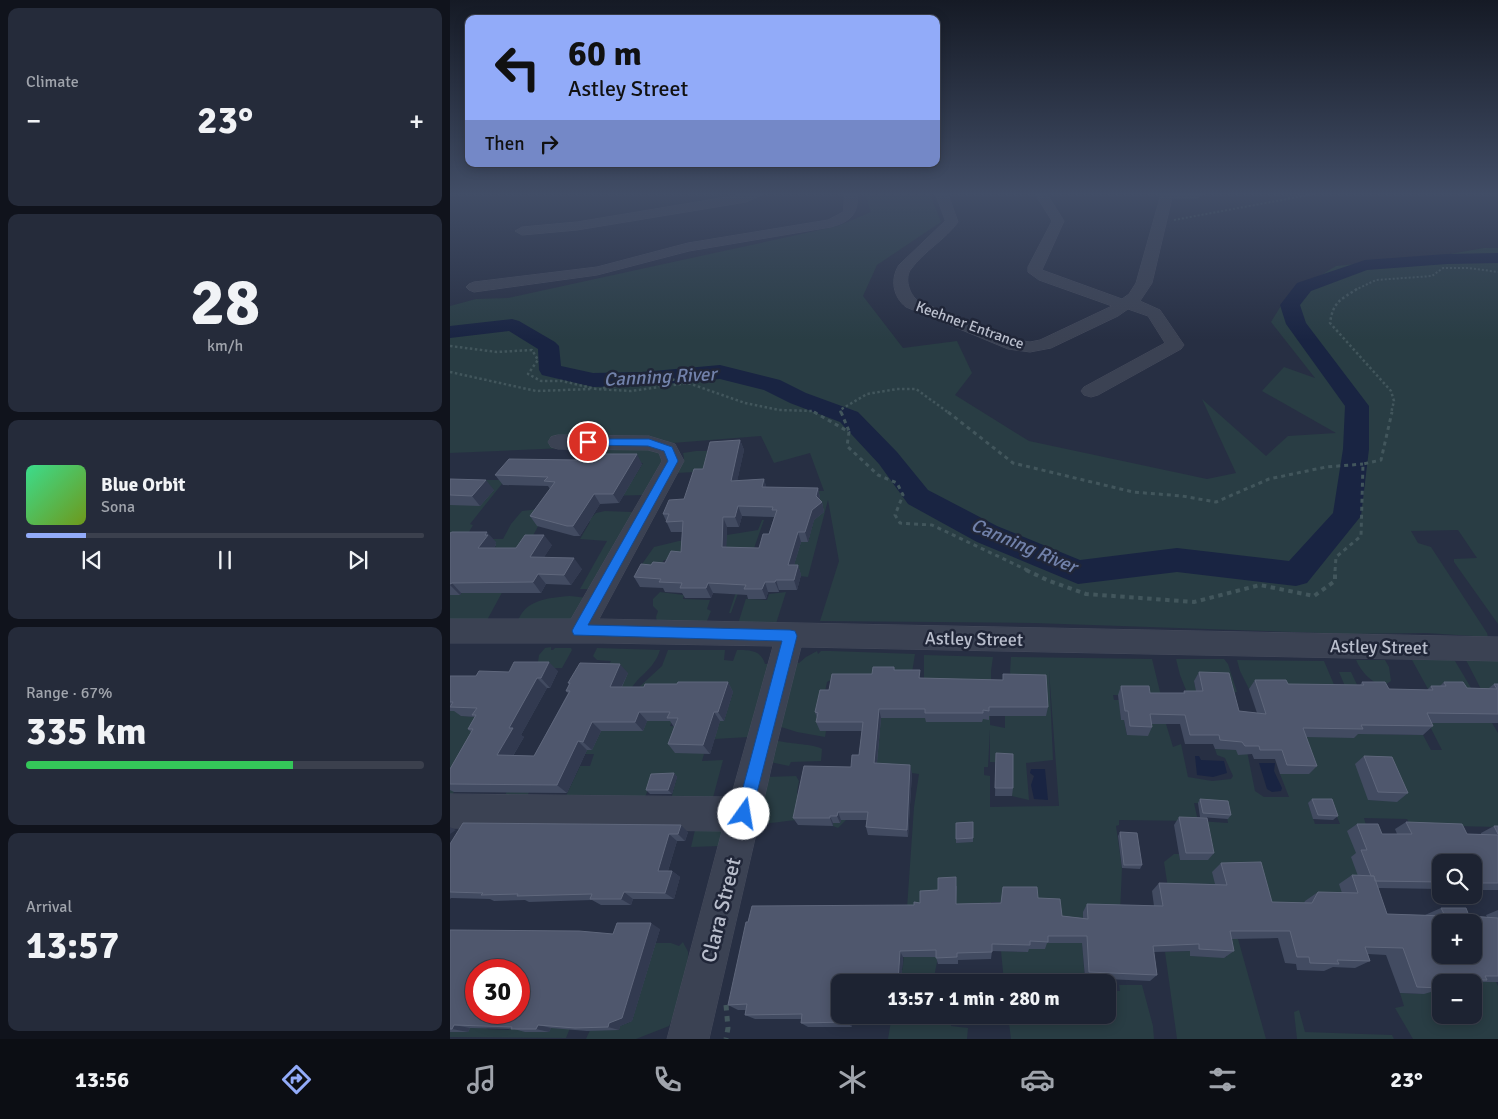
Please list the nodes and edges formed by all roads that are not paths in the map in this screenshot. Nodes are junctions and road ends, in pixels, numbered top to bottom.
1 (715, 242) edge
2 (931, 242) edge
3 (1047, 242) edge
4 (1154, 242) edge
5 (474, 287) dead end
6 (1127, 304) junction
7 (1091, 391) dead end
8 (558, 442) dead end
9 (450, 631) edge
10 (579, 631) junction
11 (790, 636) junction
12 (1498, 649) edge
13 (450, 811) edge
14 (744, 814) junction
15 (688, 1039) edge

1 - 5 street
2 - 6 street, Keehner Entrance
3 - 6 street
4 - 6 street, Keehner Entrance
6 - 7 street
8 - 10 street
9 - 10 street, Astley Street
10 - 11 street, Astley Street
11 - 12 street, Astley Street
11 - 14 street, Clara Street
13 - 14 street
14 - 15 street, Clara Street

